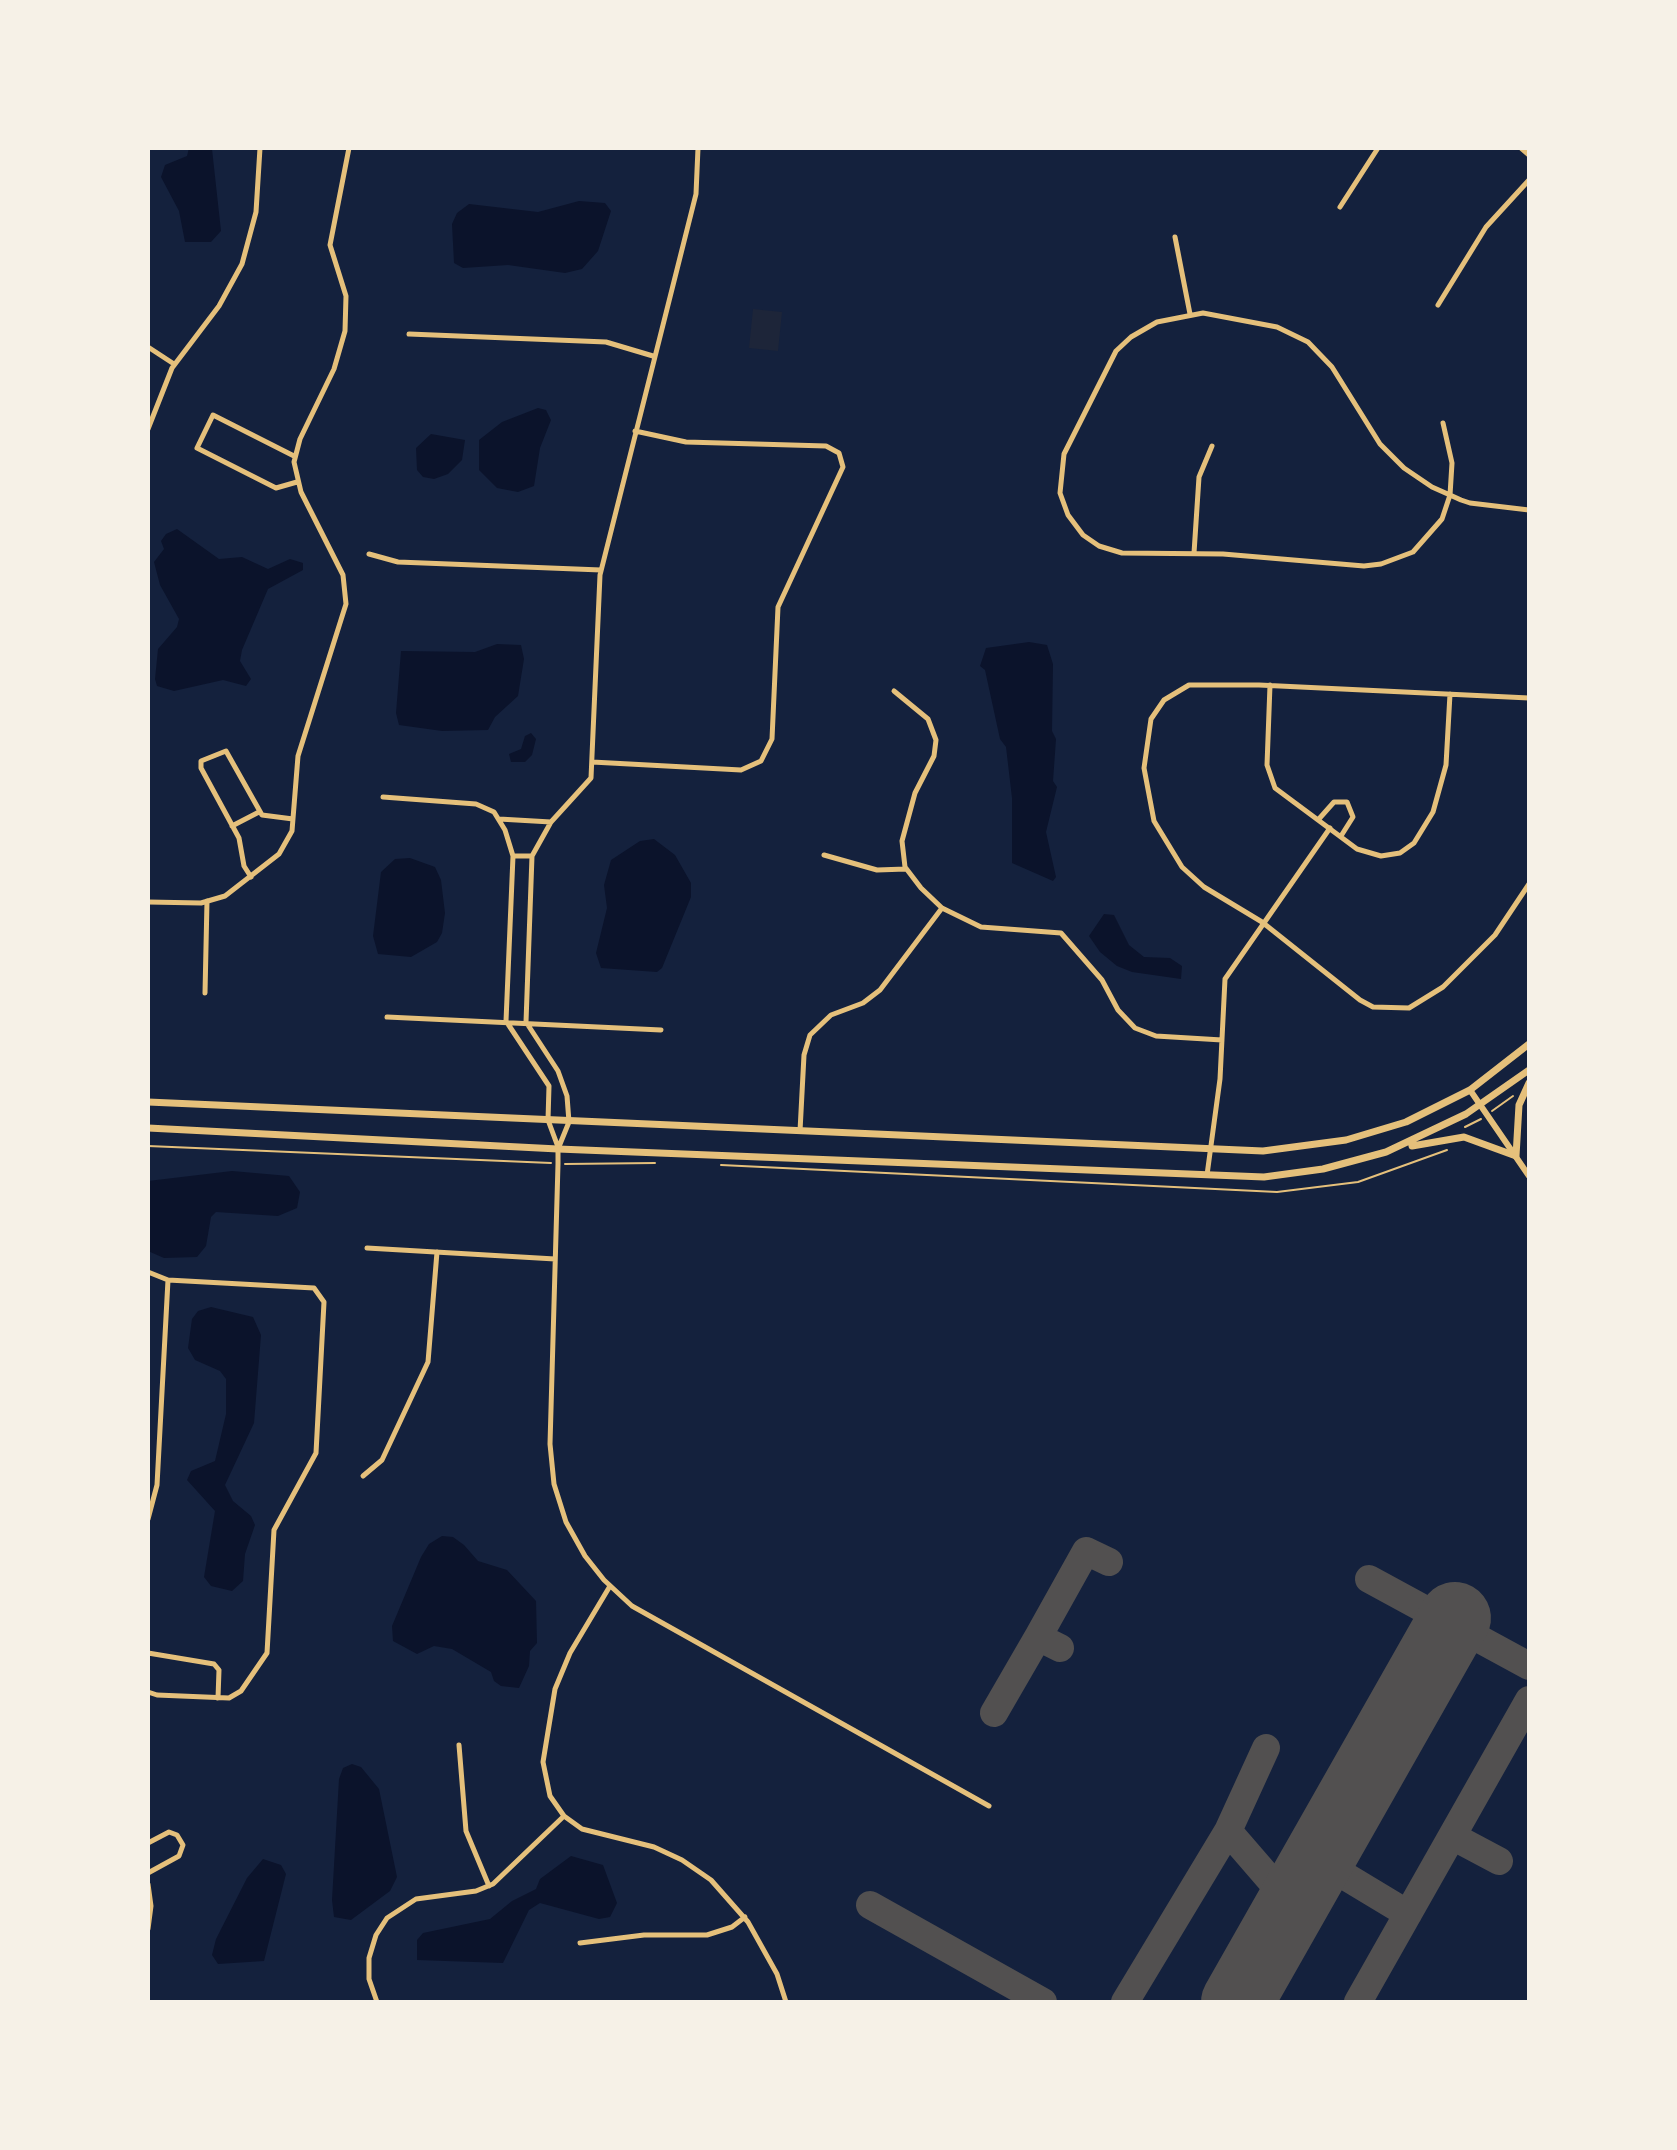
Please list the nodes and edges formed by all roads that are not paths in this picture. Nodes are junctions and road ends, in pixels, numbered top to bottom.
1 (260, 148) edge
2 (349, 148) edge
3 (698, 148) edge
4 (1378, 148) edge
5 (1521, 148) edge
6 (1529, 155) edge
7 (1529, 180) edge
8 (1340, 207) dead end
9 (1175, 237) dead end
10 (1438, 305) dead end
11 (1190, 314) junction
12 (409, 334) dead end
13 (148, 347) edge
14 (653, 356) junction
15 (174, 364) junction
16 (1443, 423) dead end
17 (148, 429) edge
18 (635, 431) junction
19 (1212, 446) dead end
20 (294, 456) junction
21 (297, 482) junction
22 (1450, 495) junction
23 (1529, 510) edge
24 (1194, 553) junction
25 (369, 554) dead end
26 (601, 570) junction
27 (1270, 685) junction
28 (894, 691) dead end
29 (1450, 694) junction
30 (1529, 698) edge
31 (592, 762) junction
32 (383, 797) dead end
33 (259, 812) junction
34 (293, 819) junction
35 (499, 819) junction
36 (1318, 820) junction
37 (551, 822) junction
38 (232, 826) junction
39 (1330, 828) junction
40 (1341, 836) junction
41 (824, 855) dead end
42 (513, 856) junction
43 (532, 856) junction
44 (906, 869) junction
45 (251, 877) junction
46 (1529, 884) edge
47 (207, 901) junction
48 (148, 902) edge
49 (942, 908) junction
50 (1262, 922) junction
51 (205, 993) dead end
52 (387, 1017) dead end
53 (506, 1021) junction
54 (526, 1022) junction
55 (661, 1030) dead end
56 (1222, 1040) junction
57 (1529, 1044) edge
58 (1529, 1070) edge
59 (1529, 1083) edge
60 (1470, 1090) junction
61 (148, 1102) edge
62 (1481, 1105) junction
63 (548, 1120) junction
64 (569, 1122) junction
65 (148, 1128) edge
66 (800, 1131) junction
67 (558, 1149) junction
68 (1208, 1150) junction
69 (1386, 1152) junction
70 (1516, 1156) junction
71 (1207, 1175) junction
72 (1529, 1176) edge
73 (367, 1248) dead end
74 (437, 1252) junction
75 (555, 1259) junction
76 (148, 1272) edge
77 (168, 1280) junction
78 (363, 1476) dead end
79 (148, 1519) edge
80 (610, 1586) junction
81 (148, 1653) edge
82 (148, 1692) edge
83 (218, 1698) junction
84 (459, 1745) dead end
85 (989, 1806) dead end
86 (564, 1816) junction
87 (148, 1843) edge
88 (148, 1873) edge
89 (148, 1884) edge
90 (489, 1886) junction
91 (745, 1917) junction
92 (148, 1929) edge
93 (580, 1943) dead end
94 (377, 2002) edge
95 (786, 2002) edge

1 - 15 street
2 - 20 street
3 - 14 street
4 - 8 street
5 - 6 street
7 - 10 street
9 - 11 street
11 - 22 street
11 - 24 street
12 - 14 street
13 - 15 street
14 - 18 street
15 - 17 street
16 - 22 street
18 - 26 street
18 - 31 street
19 - 24 street
20 - 21 street
20 - 21 street
21 - 34 street
22 - 23 street
22 - 24 street
25 - 26 street
26 - 31 street
27 - 29 street
27 - 36 street
27 - 50 street
28 - 44 street
29 - 30 street
29 - 40 street
31 - 37 street
32 - 35 street
33 - 34 street
33 - 38 street
33 - 38 street
34 - 45 street
35 - 37 street
35 - 42 street
36 - 39 street
36 - 40 street
37 - 43 street
38 - 45 street
39 - 40 street
39 - 50 street
41 - 44 street
42 - 43 street
42 - 53 street
43 - 54 street
44 - 49 street
45 - 47 street
46 - 50 street
47 - 48 street
47 - 51 street
49 - 56 street
49 - 66 street
50 - 56 street
52 - 53 street
53 - 54 street
53 - 63 street
54 - 55 street
54 - 64 street
56 - 68 street
57 - 60 main road
58 - 62 main road
59 - 70 main road
60 - 62 street
60 - 68 main road
61 - 63 main road
62 - 69 main road
62 - 70 street
63 - 64 main road
63 - 67 street
64 - 66 main road
64 - 67 street
65 - 67 main road
66 - 68 main road
67 - 71 main road
67 - 75 street
68 - 71 street
69 - 70 main road
69 - 71 main road
70 - 72 street
73 - 74 street
74 - 75 street
74 - 78 street
75 - 80 street
76 - 77 street
77 - 79 street
77 - 83 street
80 - 85 street
80 - 86 street
81 - 83 street
82 - 83 street
84 - 90 street
86 - 90 street
86 - 91 street
87 - 88 street
89 - 92 street
90 - 94 street
91 - 93 street
91 - 95 street

